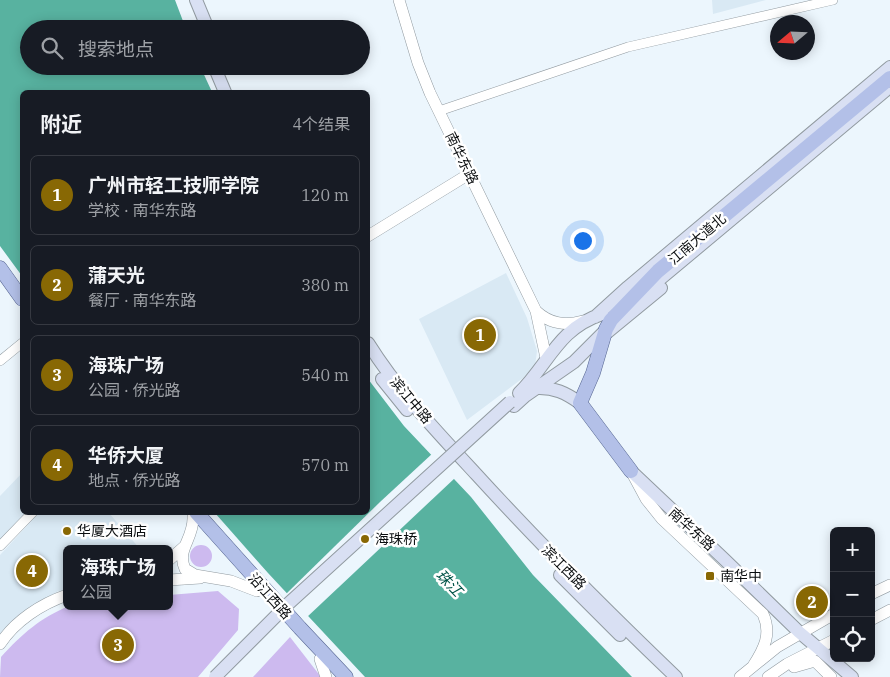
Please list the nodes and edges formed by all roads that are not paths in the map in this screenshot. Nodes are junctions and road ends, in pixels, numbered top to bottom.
1 (187, 0) edge
2 (196, 0) edge
3 (400, 0) edge
4 (833, 0) edge
5 (195, 20) edge
6 (204, 20) edge
7 (890, 67) edge
8 (218, 75) edge
9 (227, 75) edge
10 (890, 78) edge
11 (890, 87) edge
12 (224, 90) edge
13 (234, 90) edge
14 (890, 96) edge
15 (439, 111) junction
16 (469, 174) junction
17 (370, 235) edge
18 (658, 270) junction
19 (2, 274) edge
20 (20, 296) edge
21 (20, 306) edge
22 (536, 312) junction
23 (595, 316) junction
24 (603, 334) junction
25 (20, 346) edge
26 (370, 346) edge
27 (546, 358) junction
28 (0, 361) edge
29 (370, 362) edge
30 (536, 388) junction
31 (512, 404) junction
32 (580, 404) junction
33 (454, 456) junction
34 (631, 471) junction
35 (30, 515) edge
36 (193, 515) edge
37 (194, 515) edge
38 (194, 515) edge
39 (186, 545) junction
40 (0, 546) edge
41 (173, 556) edge
42 (206, 577) junction
43 (173, 580) edge
44 (890, 584) edge
45 (258, 591) junction
46 (740, 592) junction
47 (875, 592) edge
48 (63, 597) edge
49 (773, 606) junction
50 (890, 610) edge
51 (830, 616) edge
52 (875, 618) edge
53 (799, 632) junction
54 (830, 643) edge
55 (0, 644) edge
56 (814, 654) junction
57 (320, 659) junction
58 (753, 666) junction
59 (215, 677) edge
60 (222, 677) edge
61 (326, 677) edge
62 (338, 677) edge
63 (346, 677) edge
64 (664, 677) edge
65 (676, 677) edge
66 (740, 677) edge
67 (769, 677) edge
68 (831, 677) edge
69 (852, 677) edge

1 - 5 main road
2 - 6 main road
3 - 15 street, 南华东路
4 - 15 street
7 - 23 main road
8 - 12 main road
9 - 13 main road
10 - 18 main road, 江南大道北
11 - 24 main road, 江南大道北
14 - 24 main road
15 - 16 street, 南华东路
16 - 17 street
16 - 22 street, 南华东路
18 - 23 main road, 江南大道北
18 - 24 main road
19 - 20 main road
19 - 21 main road
22 - 23 street
22 - 27 street, 南华东路
23 - 27 main road, 江南大道北
24 - 30 main road, 江南大道北
24 - 32 main road
25 - 28 street
26 - 33 main road, 滨江中路
27 - 31 main road, 江南大道北
29 - 33 main road, 滨江中路
30 - 31 main road, 江南大道北
30 - 32 main road, 南华东路
31 - 59 main road, bridge
31 - 60 main road
32 - 34 main road, 南华东路
33 - 64 main road, 滨江西路
33 - 65 main road, 滨江西路
34 - 46 street
34 - 49 main road, 南华东路
35 - 40 street
36 - 39 street
37 - 45 main road, 沿江西路
38 - 63 main road, 沿江西路
39 - 41 street
39 - 42 street
42 - 43 street
42 - 45 street
44 - 47 street
45 - 57 main road, 沿江西路
46 - 49 street
46 - 58 street
48 - 55 street
49 - 53 main road, 南华东路
50 - 52 street
51 - 53 street
53 - 56 main road, 南华东路
53 - 58 street
54 - 56 street
56 - 67 street
56 - 68 street
56 - 69 main road, 南华东路
57 - 61 street
57 - 62 main road, 沿江西路
58 - 66 street

